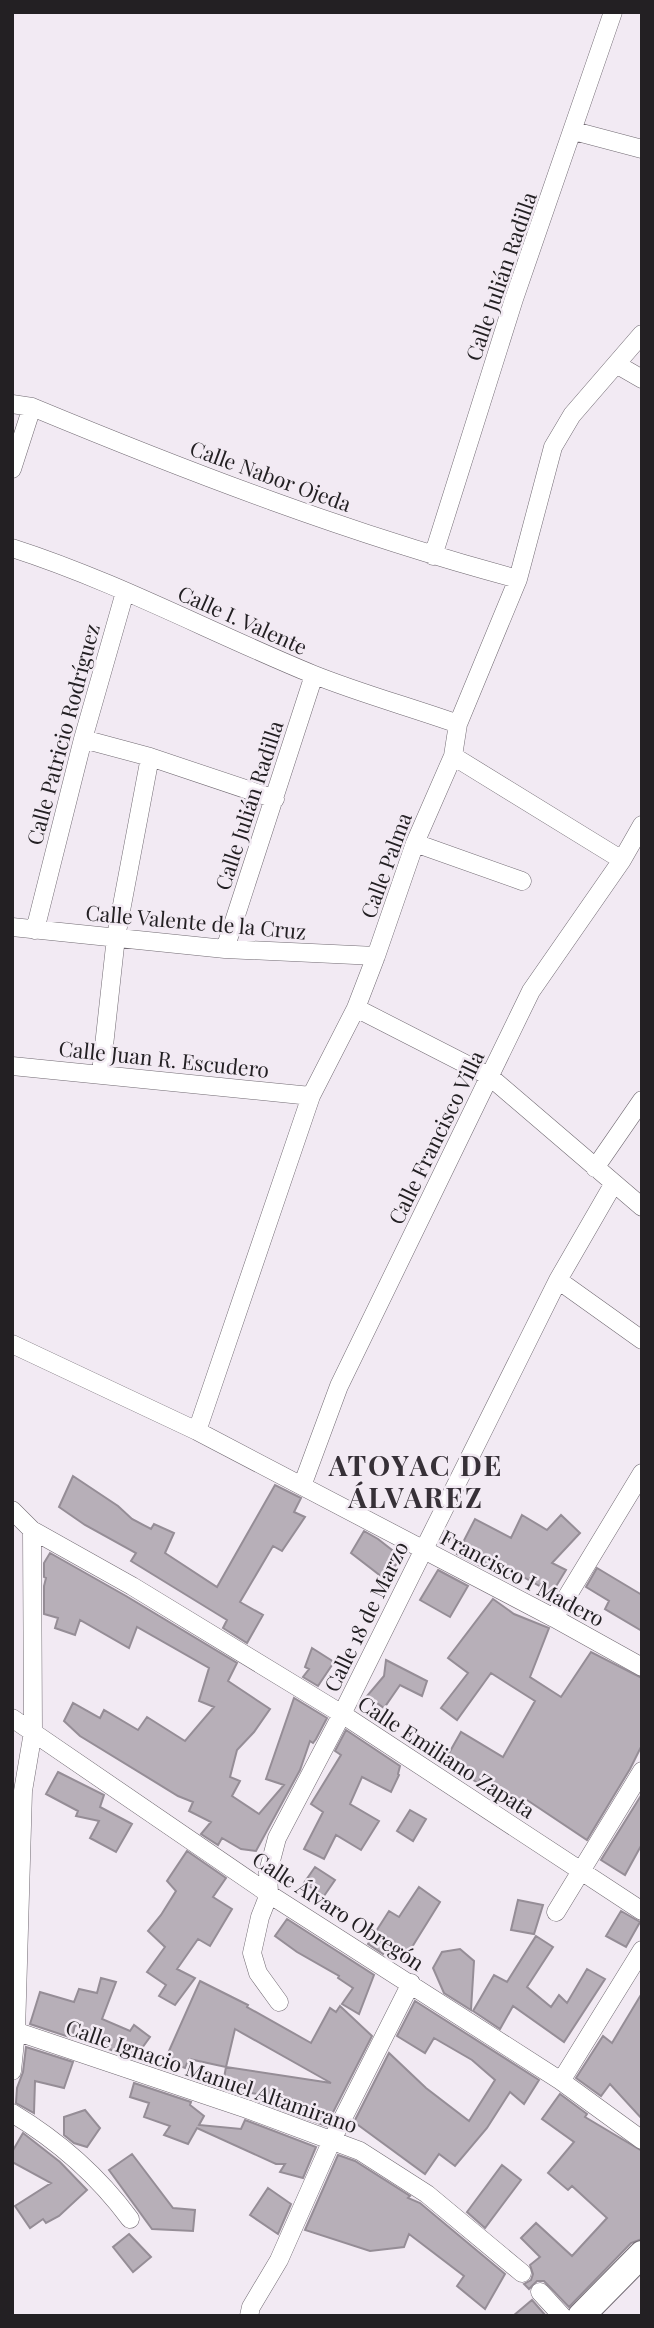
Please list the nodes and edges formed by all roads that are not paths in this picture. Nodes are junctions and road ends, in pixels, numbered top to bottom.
1 (613, 12) edge
2 (574, 131) junction
3 (642, 149) edge
4 (642, 334) edge
5 (616, 364) junction
6 (642, 379) edge
7 (12, 404) edge
8 (32, 407) junction
9 (12, 469) edge
10 (12, 548) edge
11 (433, 556) junction
12 (519, 579) junction
13 (124, 592) junction
14 (314, 675) junction
15 (458, 724) junction
16 (83, 739) junction
17 (453, 756) junction
18 (150, 757) junction
19 (275, 799) junction
20 (642, 824) edge
21 (415, 843) junction
22 (622, 860) junction
23 (523, 881) dead end
24 (12, 927) edge
25 (35, 930) junction
26 (116, 937) junction
27 (225, 949) junction
28 (376, 956) junction
29 (356, 1009) junction
30 (12, 1066) edge
31 (101, 1073) junction
32 (489, 1076) junction
33 (311, 1096) junction
34 (642, 1100) edge
35 (595, 1167) junction
36 (614, 1183) junction
37 (642, 1208) edge
38 (558, 1280) junction
39 (642, 1340) edge
40 (12, 1344) edge
41 (197, 1431) junction
42 (642, 1473) edge
43 (302, 1486) junction
44 (12, 1510) edge
45 (32, 1530) junction
46 (423, 1550) junction
47 (554, 1618) junction
48 (642, 1667) edge
49 (342, 1714) junction
50 (12, 1718) edge
51 (33, 1732) junction
52 (642, 1771) edge
53 (580, 1872) junction
54 (269, 1894) junction
55 (642, 1911) edge
56 (556, 1912) dead end
57 (642, 1951) edge
58 (411, 1983) junction
59 (279, 2002) dead end
60 (14, 2030) edge
61 (12, 2071) edge
62 (561, 2081) junction
63 (12, 2113) edge
64 (332, 2140) junction
65 (642, 2140) edge
66 (130, 2219) dead end
67 (642, 2254) edge
68 (522, 2273) dead end
69 (540, 2292) dead end
70 (249, 2316) edge
71 (562, 2316) edge
72 (581, 2316) edge

1 - 2 street, Calle Julián Radilla
2 - 3 street
2 - 11 street, Calle Julián Radilla
4 - 5 street, Calle Palma
5 - 6 street
5 - 12 street, Calle Palma
7 - 8 street, Calle Nabor Ojeda
8 - 9 street
8 - 11 street, Calle Nabor Ojeda
10 - 13 street, Calle I. Valente
11 - 12 street, Calle Nabor Ojeda
12 - 15 street, Calle Palma
13 - 14 street, Calle I. Valente
13 - 16 street, Calle Patricio Rodríguez
14 - 15 street, Calle I. Valente
14 - 19 street, Calle Julián Radilla
15 - 17 street, Calle Palma
16 - 18 street
16 - 25 street, Calle Patricio Rodríguez
17 - 21 street, Calle Palma
17 - 22 street
18 - 19 street
18 - 26 street
19 - 27 street, Calle Julián Radilla
20 - 22 street, Calle Francisco Villa
21 - 23 street
21 - 28 street, Calle Palma
22 - 32 street, Calle Francisco Villa
24 - 25 street, Calle Valente de la Cruz
25 - 26 street, Calle Valente de la Cruz
26 - 27 street, Calle Valente de la Cruz
26 - 31 street
27 - 28 street, Calle Valente de la Cruz
28 - 29 street, Calle Palma
29 - 32 street
29 - 33 street, Calle Palma
30 - 31 street, Calle Juan R. Escudero
31 - 33 street, Calle Juan R. Escudero
32 - 35 street
32 - 43 street, Calle Francisco Villa
33 - 41 street, Calle Palma
34 - 35 street
35 - 36 street
36 - 37 street
36 - 38 street, Calle 18 de Marzo
38 - 39 street
38 - 46 street, Calle 18 de Marzo
40 - 41 street, Francisco I Madero
41 - 43 street, Francisco I Madero
42 - 47 street
43 - 46 street, Francisco I Madero
44 - 45 street, Calle Emiliano Zapata
45 - 49 street, Calle Emiliano Zapata
45 - 51 street
46 - 47 street, Francisco I Madero
46 - 49 street, Calle 18 de Marzo
47 - 48 street, Francisco I Madero
49 - 53 street, Calle Emiliano Zapata
49 - 54 street, Calle 18 de Marzo
50 - 51 street, Calle Álvaro Obregón
51 - 54 street, Calle Álvaro Obregón
51 - 60 street
52 - 53 street
53 - 55 street, Calle Emiliano Zapata
53 - 56 street
54 - 58 street, Calle Álvaro Obregón
54 - 59 street, Calle 18 de Marzo
57 - 62 street
58 - 62 street, Calle Álvaro Obregón
58 - 64 street
60 - 61 street
60 - 64 street, Calle Ignacio Manuel Altamirano
62 - 65 street, Calle Álvaro Obregón
63 - 66 street
64 - 68 street, Calle Ignacio Manuel Altamirano
64 - 70 street
67 - 72 main road
69 - 71 street

